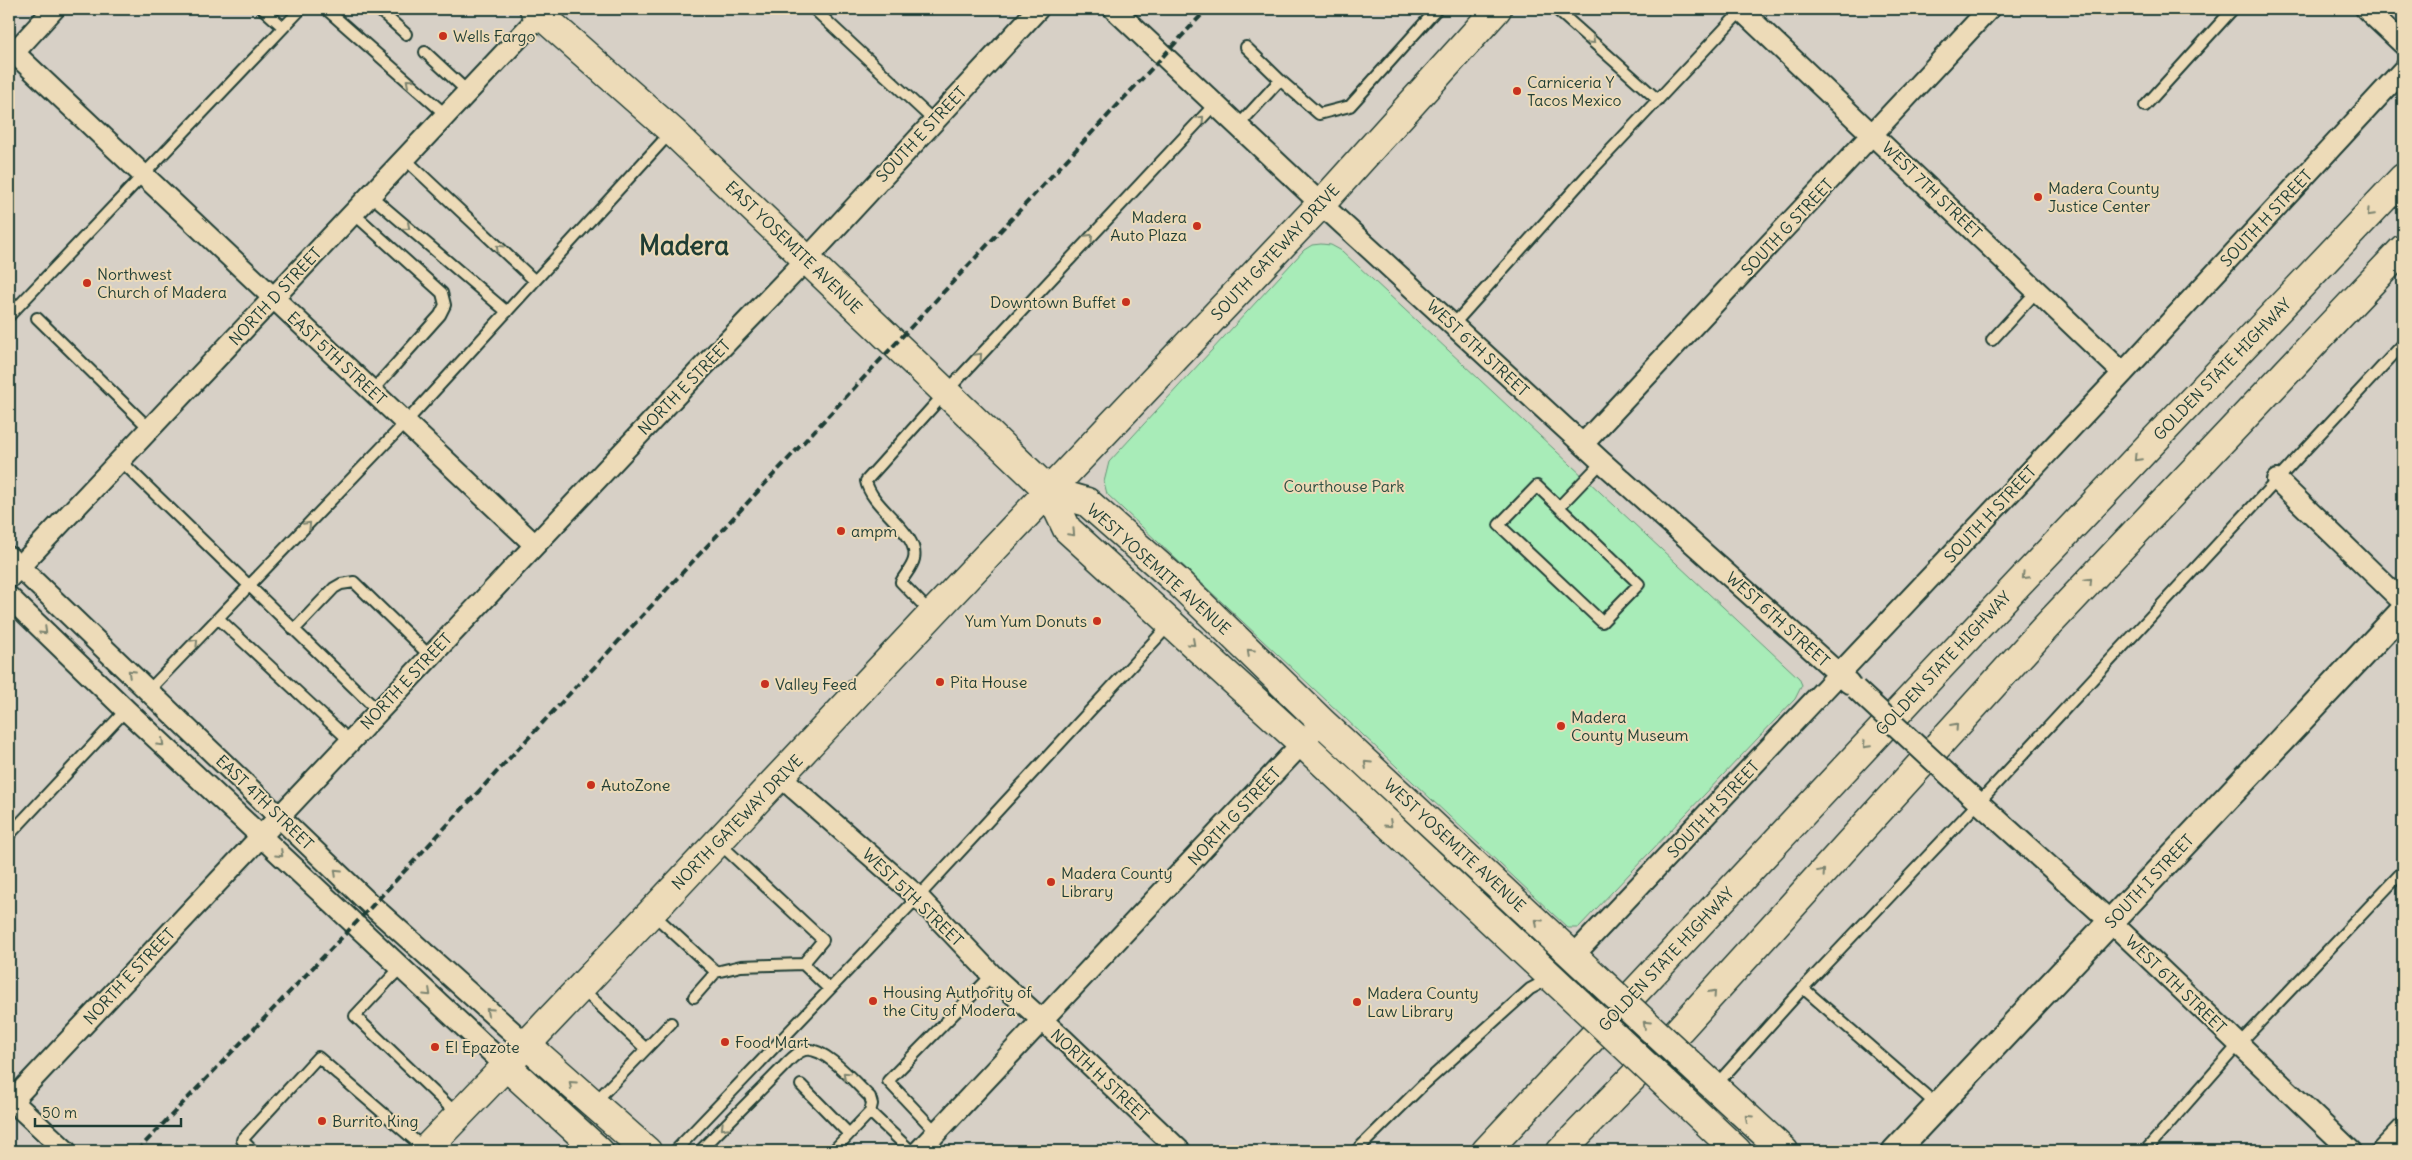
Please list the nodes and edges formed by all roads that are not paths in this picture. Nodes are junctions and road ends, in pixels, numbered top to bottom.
1 (54, 9) edge
2 (263, 9) edge
3 (301, 9) edge
4 (326, 9) edge
5 (378, 9) edge
6 (814, 9) edge
7 (1038, 9) edge
8 (1114, 9) edge
9 (1437, 9) edge
10 (1497, 9) edge
11 (1556, 9) edge
12 (1742, 9) edge
13 (1990, 9) edge
14 (2233, 9) edge
15 (2366, 9) edge
16 (540, 11) edge
17 (283, 28) junction
18 (404, 31) dead end
19 (2403, 44) edge
20 (1246, 47) dead end
21 (10, 53) edge
22 (428, 53) dead end
23 (2403, 70) edge
24 (1280, 80) junction
25 (467, 91) junction
26 (1209, 98) junction
27 (1658, 100) junction
28 (2145, 106) dead end
29 (446, 114) junction
30 (933, 120) junction
31 (1238, 126) junction
32 (672, 131) junction
33 (1873, 134) junction
34 (404, 158) junction
35 (144, 176) junction
36 (2403, 178) edge
37 (370, 195) junction
38 (1321, 204) junction
39 (354, 213) junction
40 (2403, 248) edge
41 (806, 260) junction
42 (535, 281) junction
43 (2037, 291) junction
44 (273, 298) junction
45 (507, 312) junction
46 (9, 316) edge
47 (36, 318) dead end
48 (1453, 325) junction
49 (1992, 340) dead end
50 (2403, 344) edge
51 (2123, 373) junction
52 (372, 391) junction
53 (946, 392) junction
54 (406, 422) junction
55 (150, 429) junction
56 (1584, 444) junction
57 (120, 460) junction
58 (1602, 462) junction
59 (2277, 480) junction
60 (1049, 491) junction
61 (1559, 507) junction
62 (535, 545) junction
63 (12, 567) edge
64 (249, 586) junction
65 (9, 596) edge
66 (2403, 602) edge
67 (2403, 611) edge
68 (932, 614) junction
69 (218, 618) junction
70 (1171, 624) junction
71 (294, 630) junction
72 (430, 656) junction
73 (1840, 674) junction
74 (149, 690) junction
75 (126, 710) junction
76 (378, 711) junction
77 (1322, 722) junction
78 (350, 740) junction
79 (1302, 743) junction
80 (781, 777) junction
81 (1974, 798) junction
82 (280, 816) junction
83 (9, 835) edge
84 (261, 836) junction
85 (718, 842) junction
86 (2403, 871) edge
87 (918, 897) junction
88 (651, 912) junction
89 (2110, 922) junction
90 (1574, 955) junction
91 (803, 964) junction
92 (401, 968) junction
93 (716, 972) junction
94 (992, 975) junction
95 (1552, 978) junction
96 (580, 987) junction
97 (1803, 988) junction
98 (829, 989) junction
99 (694, 997) dead end
100 (1041, 1020) junction
101 (671, 1023) dead end
102 (1680, 1029) junction
103 (526, 1044) junction
104 (2239, 1044) junction
105 (646, 1049) junction
106 (505, 1065) junction
107 (1711, 1084) junction
108 (801, 1085) dead end
109 (10, 1101) edge
110 (594, 1104) junction
111 (1938, 1105) junction
112 (870, 1112) junction
113 (1520, 1114) junction
114 (458, 1115) junction
115 (2403, 1129) edge
116 (850, 1134) junction
117 (1726, 1145) edge
118 (926, 1146) edge
119 (66, 1151) edge
120 (253, 1151) edge
121 (425, 1151) edge
122 (599, 1151) edge
123 (647, 1151) edge
124 (675, 1151) edge
125 (700, 1151) edge
126 (833, 1151) edge
127 (1180, 1151) edge
128 (1356, 1151) edge
129 (1476, 1151) edge
130 (1486, 1151) edge
131 (1561, 1151) edge
132 (1588, 1151) edge
133 (1784, 1151) edge
134 (1895, 1151) edge
135 (2144, 1151) edge
136 (2351, 1151) edge
137 (2382, 1151) edge

1 - 21 street
2 - 17 lane
3 - 17 lane
29 -> 4 lane
5 - 18 lane
6 - 30 lane
7 - 30 street, SOUTH E STREET
8 - 26 street, WEST 6TH STREET
9 - 24 lane
10 - 38 main road, SOUTH GATEWAY DRIVE
11 -> 27 lane
12 - 27 lane
12 - 33 street, WEST 7TH STREET
13 - 33 street, SOUTH G STREET
14 - 28 lane
15 - 19 street
16 - 25 street, NORTH D STREET
16 - 32 main road, EAST YOSEMITE AVENUE
17 - 35 lane
20 - 24 lane
21 - 35 street, EAST 5TH STREET
22 - 25 lane
23 - 51 street, SOUTH H STREET
24 - 31 lane
25 - 29 street, NORTH D STREET
26 - 31 street, WEST 6TH STREET
53 -> 26 lane
27 - 48 lane
29 - 34 street, NORTH D STREET
30 - 41 street, SOUTH E STREET
31 - 38 street, WEST 6TH STREET
32 - 41 main road, EAST YOSEMITE AVENUE
32 - 42 lane
33 - 43 street, WEST 7TH STREET
33 - 56 street, SOUTH G STREET
34 - 37 street, NORTH D STREET
42 -> 34 lane
35 - 44 street, EAST 5TH STREET
35 - 46 lane
36 -> 113 main road, GOLDEN STATE HIGHWAY
37 - 39 street, NORTH D STREET
37 -> 45 lane
38 - 48 street, WEST 6TH STREET
38 - 60 main road, SOUTH GATEWAY DRIVE
39 - 44 street, NORTH D STREET
39 - 52 lane
102 -> 40 main road
41 - 53 main road, EAST YOSEMITE AVENUE
41 - 62 street, NORTH E STREET
42 - 45 lane
43 - 49 lane
43 - 51 street, WEST 7TH STREET
44 - 52 street, EAST 5TH STREET
44 - 55 street, NORTH D STREET
45 - 54 lane
47 - 55 lane
48 - 56 street, WEST 6TH STREET
50 - 59 lane
51 - 73 street, SOUTH H STREET
52 - 54 street, EAST 5TH STREET
53 - 60 main road, EAST YOSEMITE AVENUE
53 - 68 lane
54 - 62 street, EAST 5TH STREET
64 -> 54 lane
55 - 57 street, NORTH D STREET
56 - 58 street, WEST 6TH STREET
57 - 63 street, NORTH D STREET
57 - 64 lane
58 - 61 lane
58 - 73 street, WEST 6TH STREET
59 - 66 street
59 - 81 lane
60 - 68 main road, NORTH GATEWAY DRIVE
60 -> 70 main road, WEST YOSEMITE AVENUE
77 -> 60 main road, WEST YOSEMITE AVENUE
61 - 61 lane
62 - 72 street, NORTH E STREET
74 -> 63 street, EAST 4TH STREET
64 - 69 lane
64 - 71 lane
65 -> 75 street, EAST 4TH STREET
67 - 89 street, SOUTH I STREET
68 - 80 main road, NORTH GATEWAY DRIVE
74 -> 69 lane
69 - 78 lane
70 -> 79 main road, WEST YOSEMITE AVENUE
70 - 87 lane
71 - 72 lane
71 - 76 lane
72 - 76 street, NORTH E STREET
73 - 81 street, WEST 6TH STREET, bridge
73 - 90 street, SOUTH H STREET
74 - 82 street, EAST 4TH STREET
75 - 83 lane
75 -> 84 street, EAST 4TH STREET
76 - 78 street, NORTH E STREET
77 - 79 street, NORTH G STREET
90 -> 77 main road, WEST YOSEMITE AVENUE
78 - 82 street, NORTH E STREET
79 -> 95 main road, WEST YOSEMITE AVENUE
79 - 100 street, NORTH G STREET
80 - 85 main road, NORTH GATEWAY DRIVE
80 - 87 street, WEST 5TH STREET
81 - 89 street, WEST 6TH STREET
81 - 97 lane
82 - 84 street, NORTH E STREET
103 -> 82 street, EAST 4TH STREET
84 -> 92 street, EAST 4TH STREET
84 - 109 street, NORTH E STREET
85 - 88 main road, NORTH GATEWAY DRIVE
85 - 91 lane
86 - 104 lane
87 - 94 street, WEST 5TH STREET
87 - 98 lane
88 - 93 lane
88 - 96 main road, NORTH GATEWAY DRIVE
89 - 104 street, WEST 6TH STREET
89 - 111 street, SOUTH I STREET
90 - 95 main road
107 -> 90 main road, WEST YOSEMITE AVENUE, bridge
91 - 93 lane
91 - 98 lane
92 -> 106 street, EAST 4TH STREET
92 - 114 lane
93 - 99 lane
94 - 100 street, WEST 5TH STREET
94 - 118 lane
95 - 117 main road, WEST YOSEMITE AVENUE, bridge
95 - 128 lane
96 - 103 main road, NORTH GATEWAY DRIVE
96 - 105 lane
97 - 107 lane
97 - 111 lane
98 - 124 lane
100 - 118 street, NORTH G STREET
100 - 127 street, NORTH H STREET
101 - 105 lane
102 - 131 main road
102 - 132 main road
103 - 106 main road, NORTH GATEWAY DRIVE
110 -> 103 main road
104 - 135 lane
104 - 136 street, WEST 6TH STREET
105 - 110 lane
106 - 114 main road, NORTH GATEWAY DRIVE
106 - 122 main road
133 -> 107 main road, WEST YOSEMITE AVENUE
108 - 116 lane
109 - 119 street
110 - 123 main road
111 - 134 street, SOUTH I STREET
112 - 116 lane
112 - 118 lane
112 -> 125 lane
113 - 129 main road
113 - 130 main road, GOLDEN STATE HIGHWAY
114 - 121 main road, NORTH GATEWAY DRIVE
115 - 137 street
116 - 126 lane
120 - 121 lane

